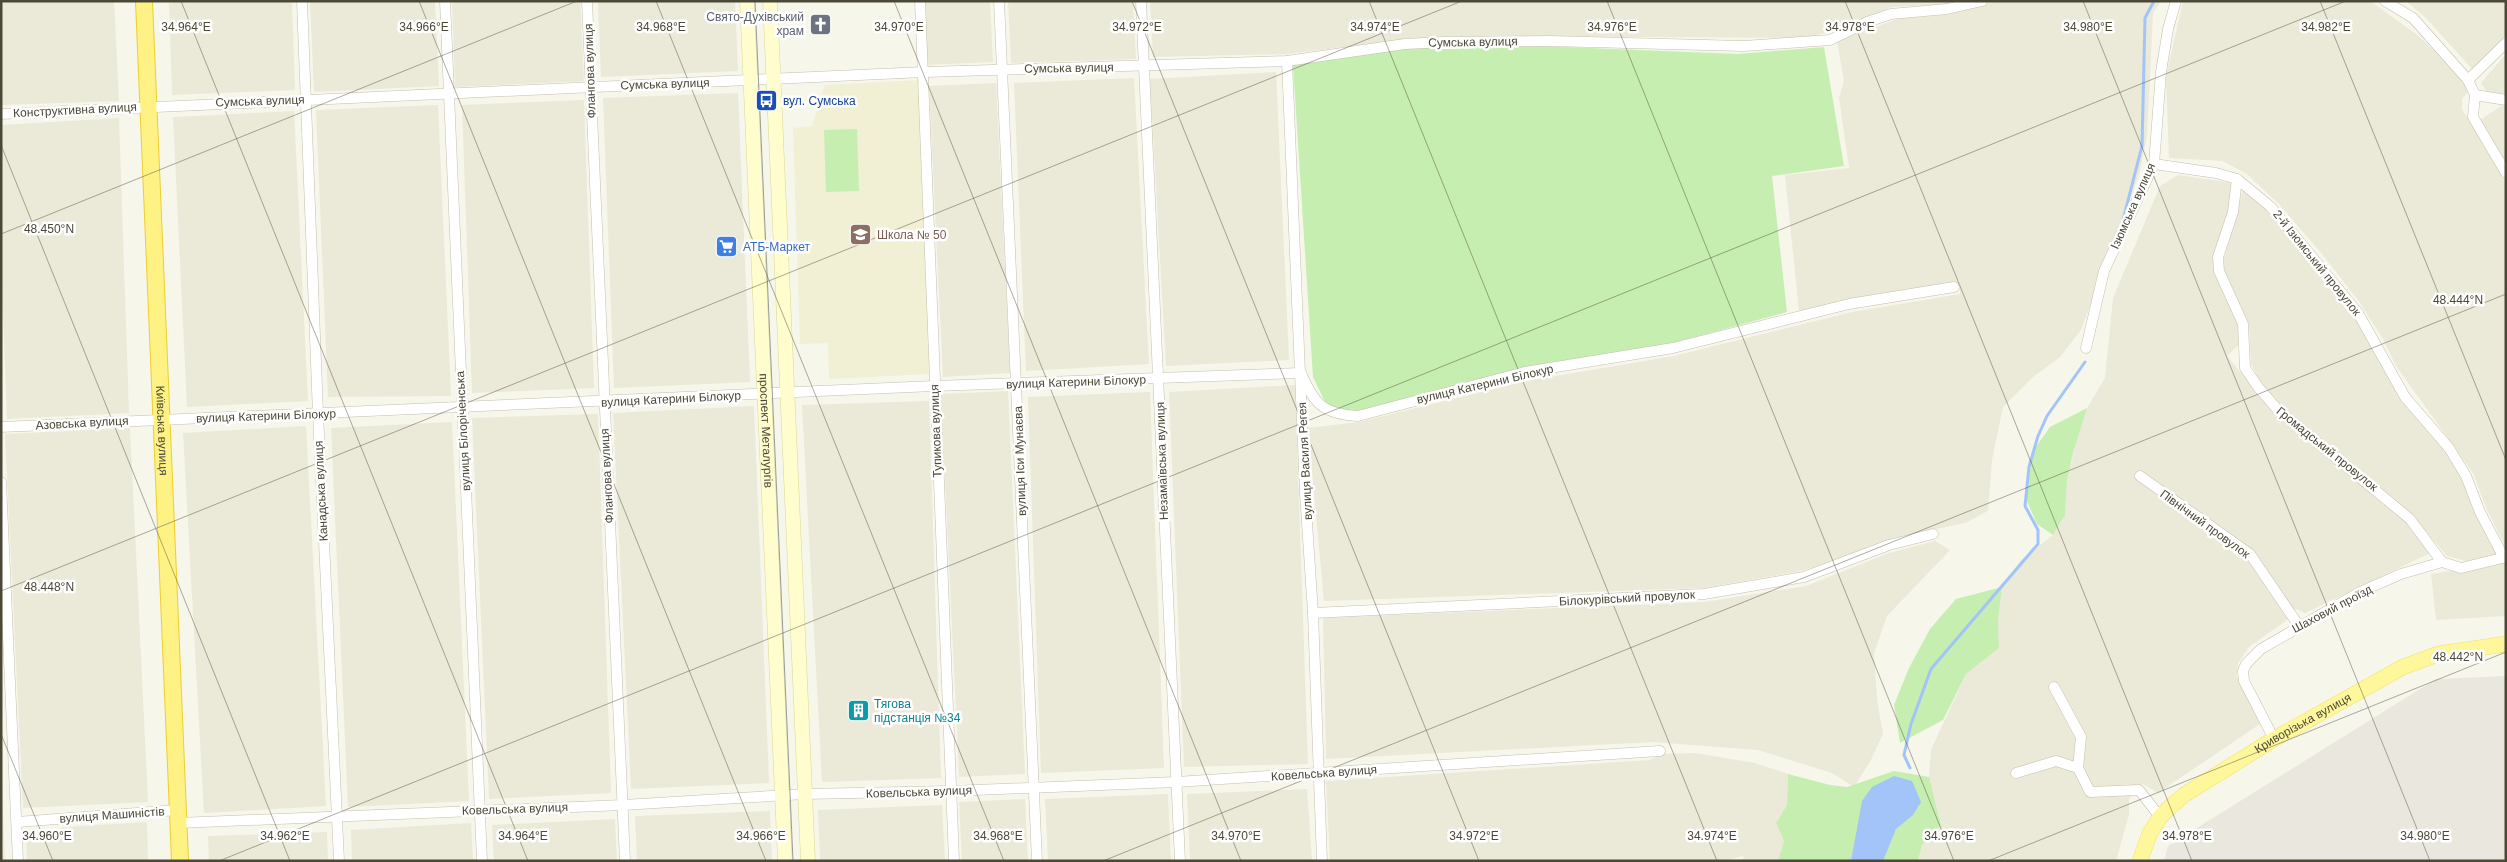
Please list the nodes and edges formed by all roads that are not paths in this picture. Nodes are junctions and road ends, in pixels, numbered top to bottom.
1 (144, 1) edge
2 (302, 1) edge
3 (445, 1) edge
4 (588, 1) edge
5 (747, 1) edge
6 (770, 1) edge
7 (920, 1) edge
8 (999, 1) edge
9 (1141, 1) edge
10 (1982, 1) edge
11 (2176, 1) edge
12 (2385, 1) edge
13 (2506, 43) edge
14 (1287, 61) junction
15 (1144, 67) junction
16 (1003, 69) junction
17 (924, 72) junction
18 (774, 79) junction
19 (750, 80) junction
20 (2468, 80) junction
21 (591, 87) junction
22 (449, 94) junction
23 (2475, 95) junction
24 (305, 100) junction
25 (2506, 100) edge
26 (149, 106) junction
27 (1, 114) edge
28 (2154, 164) junction
29 (2506, 173) edge
30 (2237, 179) junction
31 (1954, 287) dead end
32 (2086, 348) dead end
33 (1301, 373) junction
34 (1159, 379) junction
35 (1016, 384) junction
36 (934, 386) junction
37 (788, 392) junction
38 (764, 394) junction
39 (603, 402) junction
40 (461, 407) junction
41 (318, 414) junction
42 (162, 419) junction
43 (1, 427) edge
44 (2140, 476) dead end
45 (1, 482) edge
46 (1933, 534) dead end
47 (2505, 558) edge
48 (2442, 562) junction
49 (1314, 613) junction
50 (2300, 626) junction
51 (2506, 644) edge
52 (2054, 687) dead end
53 (2274, 739) junction
54 (1660, 751) dead end
55 (2078, 768) junction
56 (2016, 773) dead end
57 (1317, 774) junction
58 (1176, 782) junction
59 (1034, 787) junction
60 (951, 791) junction
61 (805, 794) junction
62 (782, 796) junction
63 (623, 805) junction
64 (480, 810) junction
65 (178, 816) junction
66 (337, 817) junction
67 (2160, 817) junction
68 (17, 822) junction
69 (18, 861) edge
70 (180, 861) edge
71 (339, 861) edge
72 (482, 861) edge
73 (625, 861) edge
74 (785, 861) edge
75 (808, 861) edge
76 (954, 861) edge
77 (1036, 861) edge
78 (1180, 861) edge
79 (1322, 861) edge
80 (2140, 861) edge

1 - 26 highway, Київська вулиця
2 - 24 street, Канадська вулиця
3 - 22 street, вулиця Білоріченська
4 - 21 street, Флангова вулиця
5 - 19 main road, проспект Металургів
6 - 18 main road, проспект Металургів
7 - 17 street, Тупикова вулиця
8 - 16 street, вулиця Іси Мунаєва
9 - 15 street, Незамаївська вулиця
10 - 14 street, Сумська вулиця
11 - 28 street, Ізюмська вулиця
12 - 20 street
13 - 20 street
14 - 15 street, Сумська вулиця
14 - 33 street, вулиця Василя Регея
15 - 16 street, Сумська вулиця
15 - 34 street, Незамаївська вулиця
16 - 17 street, Сумська вулиця
16 - 35 street, вулиця Іси Мунаєва
17 - 18 street, Сумська вулиця
17 - 36 street, Тупикова вулиця
18 - 19 street, Сумська вулиця
18 - 37 main road, проспект Металургів
19 - 21 street, Сумська вулиця
19 - 38 main road, проспект Металургів
20 - 23 street
21 - 22 street, Сумська вулиця
21 - 39 street, Флангова вулиця
22 - 24 street, Сумська вулиця
22 - 40 street, вулиця Білоріченська
23 - 25 street
23 - 29 street
24 - 26 street, Сумська вулиця
24 - 41 street, Канадська вулиця
26 - 27 street, Конструктивна вулиця
26 - 42 highway, Київська вулиця
28 - 30 street, 2-й Ізюмський провулок
28 - 32 street, Ізюмська вулиця
30 - 47 street, 2-й Ізюмський провулок
30 - 48 street, Громадський провулок
31 - 33 street, вулиця Катерини Білокур
33 - 34 street, вулиця Катерини Білокур
33 - 49 street, вулиця Василя Регея
34 - 35 street, вулиця Катерини Білокур
34 - 58 street, Незамаївська вулиця
35 - 36 street, вулиця Катерини Білокур
35 - 59 street, вулиця Іси Мунаєва
36 - 37 street, вулиця Катерини Білокур
36 - 60 street, Тупикова вулиця
37 - 38 street, вулиця Катерини Білокур
37 - 61 main road, проспект Металургів
38 - 39 street, вулиця Катерини Білокур
38 - 62 main road, проспект Металургів
39 - 40 street, вулиця Катерини Білокур
39 - 63 street, Флангова вулиця
40 - 41 street, вулиця Катерини Білокур
40 - 64 street, вулиця Білоріченська
41 - 42 street, вулиця Катерини Білокур
41 - 66 street, Канадська вулиця
42 - 43 street, Азовська вулиця
42 - 65 highway, Київська вулиця
44 - 50 street, Північний провулок
45 - 68 street
46 - 49 street, Білокурівський провулок
47 - 48 street, Шаховий проїзд
48 - 50 street, Шаховий проїзд
49 - 57 street, вулиця Василя Регея
50 - 53 street, Шаховий проїзд
51 - 53 main road, Криворізька вулиця
52 - 55 street
53 - 67 main road, Криворізька вулиця
54 - 57 street, Ковельська вулиця
55 - 56 street
55 - 67 street
57 - 58 street, Ковельська вулиця
57 - 79 street, вулиця Василя Регея
58 - 59 street, Ковельська вулиця
58 - 78 street, Незамаївська вулиця
59 - 60 street, Ковельська вулиця
59 - 77 street, вулиця Іси Мунаєва
60 - 61 street, Ковельська вулиця
60 - 76 street, Тупикова вулиця
61 - 62 street, Ковельська вулиця
61 - 75 main road, проспект Металургів
62 - 63 street, Ковельська вулиця
62 - 74 main road, проспект Металургів
63 - 64 street, Ковельська вулиця
63 - 73 street, Флангова вулиця
64 - 66 street, Ковельська вулиця
64 - 72 street, вулиця Білоріченська
65 - 66 street, Ковельська вулиця
65 - 68 street, вулиця Машиністів
65 - 70 highway, Київська вулиця
66 - 71 street, Канадська вулиця
67 - 80 main road, Криворізька вулиця
68 - 69 street

